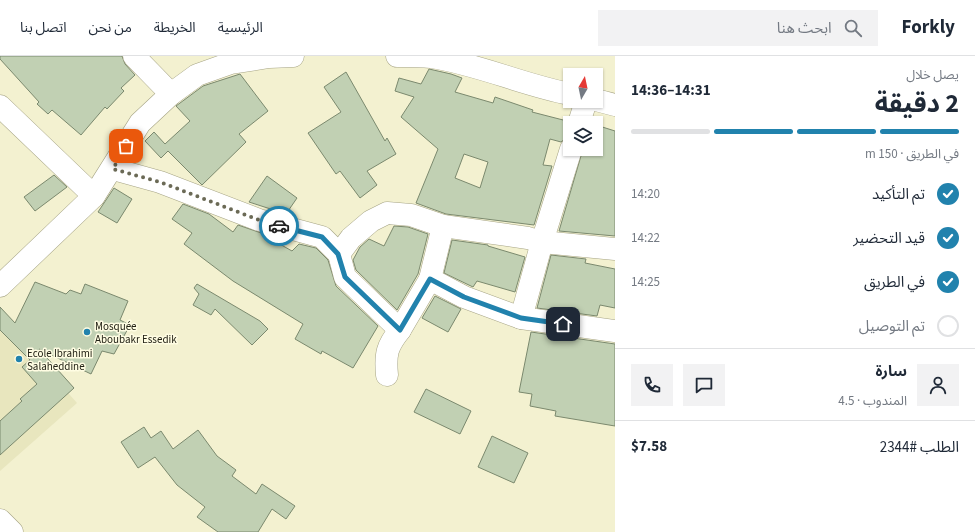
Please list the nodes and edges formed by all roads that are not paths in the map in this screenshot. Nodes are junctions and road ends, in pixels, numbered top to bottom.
1 (134, 56) edge
2 (293, 56) edge
3 (397, 56) edge
4 (563, 93) edge
5 (171, 94) junction
6 (603, 102) edge
7 (615, 105) edge
8 (0, 106) edge
9 (569, 156) edge
10 (113, 169) junction
11 (94, 196) junction
12 (443, 226) junction
13 (542, 242) junction
14 (615, 249) edge
15 (338, 254) junction
16 (430, 279) junction
17 (0, 286) edge
18 (521, 318) junction
19 (400, 330) junction
20 (615, 331) edge
21 (387, 375) dead end
22 (0, 520) edge
23 (12, 532) edge

1 - 5 street
2 - 5 street
3 - 4 street
5 - 10 street
6 - 7 street
8 - 11 street
9 - 13 street
10 - 11 street
10 - 15 street
11 - 17 street
12 - 13 street
12 - 15 street
12 - 16 street
13 - 14 street
13 - 18 street
15 - 19 street
16 - 18 street
16 - 19 street
18 - 20 street
19 - 21 street
22 - 23 street

